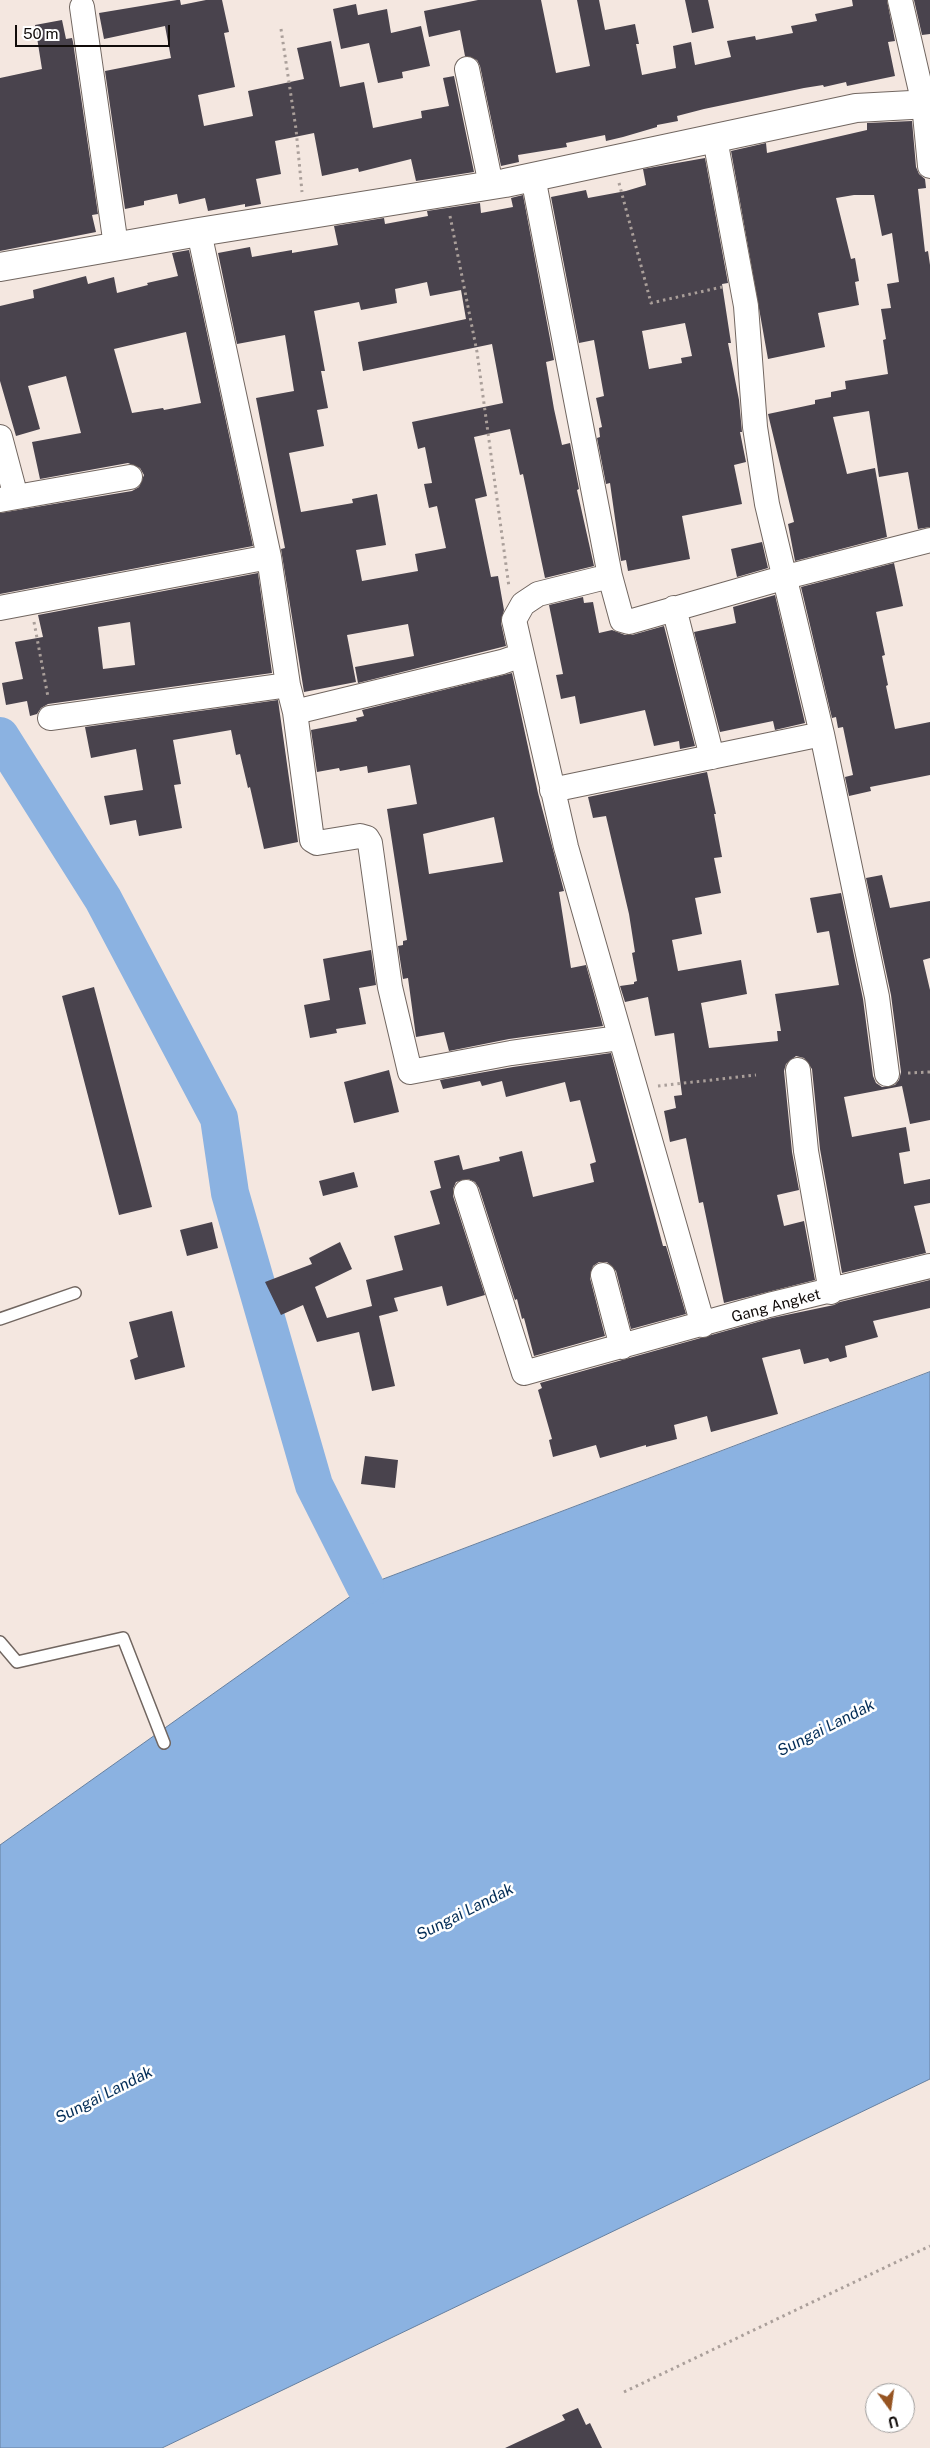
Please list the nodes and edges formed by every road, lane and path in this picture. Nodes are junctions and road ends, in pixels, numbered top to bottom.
1 (900, 0) edge
2 (82, 7) dead end
3 (280, 29) dead end
4 (468, 69) dead end
5 (927, 104) edge
6 (715, 139) junction
7 (614, 161) junction
8 (930, 166) edge
9 (533, 177) junction
10 (491, 184) junction
11 (445, 192) junction
12 (304, 214) junction
13 (199, 232) junction
14 (116, 246) junction
15 (0, 267) edge
16 (742, 283) junction
17 (0, 437) edge
18 (130, 477) dead end
19 (8, 499) edge
20 (930, 540) edge
21 (268, 557) junction
22 (610, 576) junction
23 (786, 577) junction
24 (30, 602) junction
25 (0, 608) edge
26 (674, 608) junction
27 (514, 620) junction
28 (522, 655) junction
29 (288, 685) junction
30 (295, 712) junction
31 (50, 718) joint
32 (822, 734) junction
33 (712, 757) junction
34 (552, 790) junction
35 (620, 1038) junction
36 (798, 1070) dead end
37 (756, 1074) dead end
38 (887, 1074) dead end
39 (635, 1089) junction
40 (466, 1192) dead end
41 (930, 1266) edge
42 (603, 1275) dead end
43 (830, 1292) junction
44 (75, 1293) dead end
45 (0, 1319) edge
46 (702, 1325) junction
47 (622, 1347) junction
48 (0, 1642) edge
49 (164, 1743) dead end
50 (930, 2246) edge
51 (624, 2392) dead end

1 - 5 street
2 - 14 street
3 - 12 path
4 - 10 street
5 - 6 street
5 - 8 street
6 - 7 street
6 - 16 street
7 - 9 street
7 - 16 path
9 - 10 street
9 - 22 street
10 - 11 street
11 - 12 street
11 - 27 path
12 - 13 street
13 - 14 street
13 - 21 street
14 - 15 street
16 - 23 street
17 - 19 street
18 - 19 street
20 - 23 street
21 - 24 street
21 - 29 street
22 - 26 street
22 - 27 street
23 - 26 street
23 - 32 street
24 - 25 street
24 - 31 path
26 - 33 street
27 - 28 street
28 - 30 street
28 - 34 street
29 - 30 street
29 - 31 street
30 - 35 street
32 - 33 street
32 - 38 street
33 - 34 street
34 - 35 street
35 - 39 street
36 - 43 street
37 - 39 path
39 - 46 street
40 - 47 street, Gang Angket
41 - 43 street, Gang Angket
42 - 47 street
43 - 46 street, Gang Angket
44 - 45 lane
46 - 47 street, Gang Angket
48 - 49 lane
50 - 51 path

